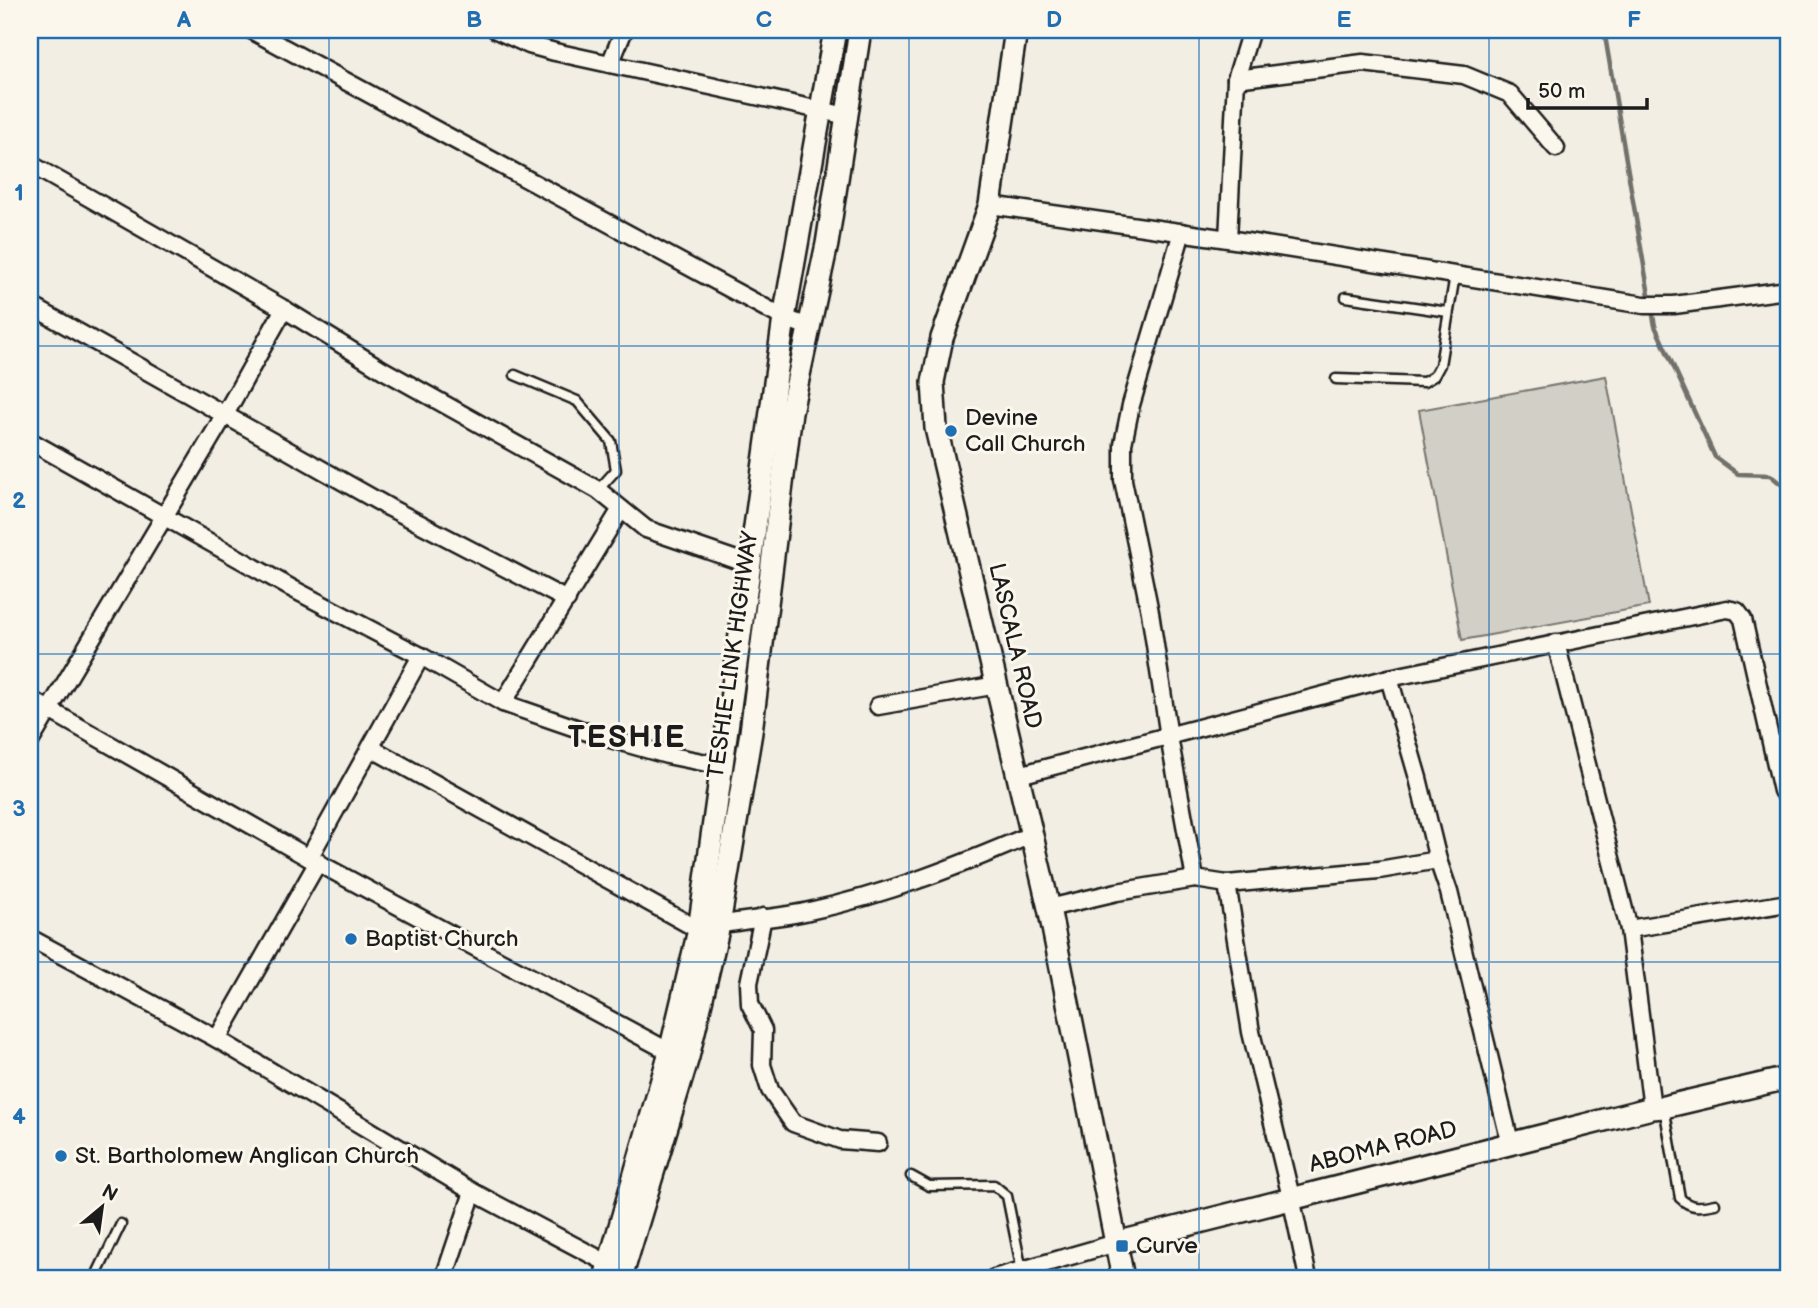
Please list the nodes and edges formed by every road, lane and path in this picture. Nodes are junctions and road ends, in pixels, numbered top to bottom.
1 (251, 30) edge
2 (496, 30) edge
3 (624, 30) edge
4 (835, 30) edge
5 (860, 30) edge
6 (1016, 30) edge
7 (1251, 30) edge
8 (530, 37) edge
9 (610, 64) junction
10 (1236, 79) junction
11 (822, 110) junction
12 (846, 116) junction
13 (1556, 148) dead end
14 (30, 164) edge
15 (990, 205) junction
16 (1182, 232) junction
17 (1228, 239) junction
18 (1455, 275) junction
19 (1788, 290) edge
20 (1346, 297) dead end
21 (30, 305) edge
22 (284, 309) junction
23 (1448, 312) junction
24 (784, 318) junction
25 (809, 327) junction
26 (515, 375) dead end
27 (1336, 379) dead end
28 (225, 416) junction
29 (30, 441) edge
30 (598, 490) junction
31 (621, 509) junction
32 (165, 516) junction
33 (751, 565) junction
34 (567, 600) junction
35 (1556, 643) junction
36 (421, 656) junction
37 (1389, 678) junction
38 (997, 685) junction
39 (30, 699) edge
40 (503, 703) junction
41 (878, 706) dead end
42 (48, 709) junction
43 (1169, 737) junction
44 (30, 743) edge
45 (372, 748) junction
46 (722, 766) junction
47 (1018, 775) junction
48 (1788, 795) edge
49 (1032, 834) junction
50 (314, 860) junction
51 (1438, 860) junction
52 (1195, 879) junction
53 (1227, 884) junction
54 (1788, 903) edge
55 (1049, 908) junction
56 (763, 917) junction
57 (709, 928) junction
58 (1629, 929) junction
59 (30, 938) edge
60 (217, 1039) junction
61 (670, 1052) junction
62 (1788, 1078) edge
63 (1658, 1107) junction
64 (1510, 1142) junction
65 (877, 1143) dead end
66 (911, 1176) dead end
67 (473, 1192) junction
68 (1292, 1197) junction
69 (1715, 1204) dead end
70 (121, 1224) dead end
71 (1116, 1243) junction
72 (1023, 1271) junction
73 (612, 1274) edge
74 (95, 1278) edge
75 (444, 1278) edge
76 (993, 1278) edge
77 (1123, 1278) edge
78 (1308, 1278) edge

1 - 24 street
2 - 8 street
3 - 9 street
4 - 11 main road, TESHIE LINK HIGHWAY
5 - 12 main road, TESHIE LINK HIGHWAY
6 - 15 main road, LASCALA ROAD
7 - 10 street
8 - 9 street
9 - 11 street
10 - 13 street
10 - 17 street
11 - 12 street
11 - 24 main road, TESHIE LINK HIGHWAY
12 - 25 main road, TESHIE LINK HIGHWAY
14 - 22 street
15 - 16 street
15 - 38 main road, LASCALA ROAD
16 - 17 street
16 - 43 street
17 - 18 street
18 - 19 street
18 - 23 lane
20 - 23 lane
21 - 28 street
22 - 28 street
22 - 30 street
23 - 27 lane
24 - 25 street
24 - 33 main road, TESHIE LINK HIGHWAY
25 - 57 main road, TESHIE LINK HIGHWAY
26 - 30 lane
28 - 32 street
28 - 34 street
29 - 32 street
30 - 31 street
31 - 33 street
31 - 34 street
32 - 36 street
32 - 42 street
33 - 46 main road, TESHIE LINK HIGHWAY
34 - 40 street
35 - 37 street
35 - 48 street
35 - 58 street
36 - 40 street
36 - 45 street
37 - 43 street
37 - 51 street
38 - 41 street
38 - 47 main road, LASCALA ROAD
39 - 42 street
40 - 46 street
42 - 44 street
42 - 50 street
43 - 47 street
43 - 52 street
45 - 50 street
45 - 57 street
46 - 57 main road, TESHIE LINK HIGHWAY
47 - 49 main road, LASCALA ROAD
49 - 55 main road, LASCALA ROAD
49 - 56 street
50 - 60 street
50 - 61 street
51 - 53 street
51 - 64 street
52 - 53 street
52 - 55 street
53 - 68 street
54 - 58 street
55 - 71 main road, LASCALA ROAD
56 - 57 street
56 - 65 street
57 - 61 main road, TESHIE LINK HIGHWAY
57 - 73 main road, TESHIE LINK HIGHWAY
58 - 63 street
59 - 60 street
60 - 67 street
61 - 73 main road, TESHIE LINK HIGHWAY
62 - 63 main road, ABOMA ROAD
63 - 64 main road, ABOMA ROAD
63 - 69 lane
64 - 68 main road, ABOMA ROAD
66 - 72 lane
67 - 73 street
67 - 75 street
68 - 71 main road, ABOMA ROAD
68 - 78 street
70 - 74 lane
71 - 72 street, ABOMA ROAD
71 - 77 main road, LASCALA ROAD
72 - 76 street, ABOMA ROAD

